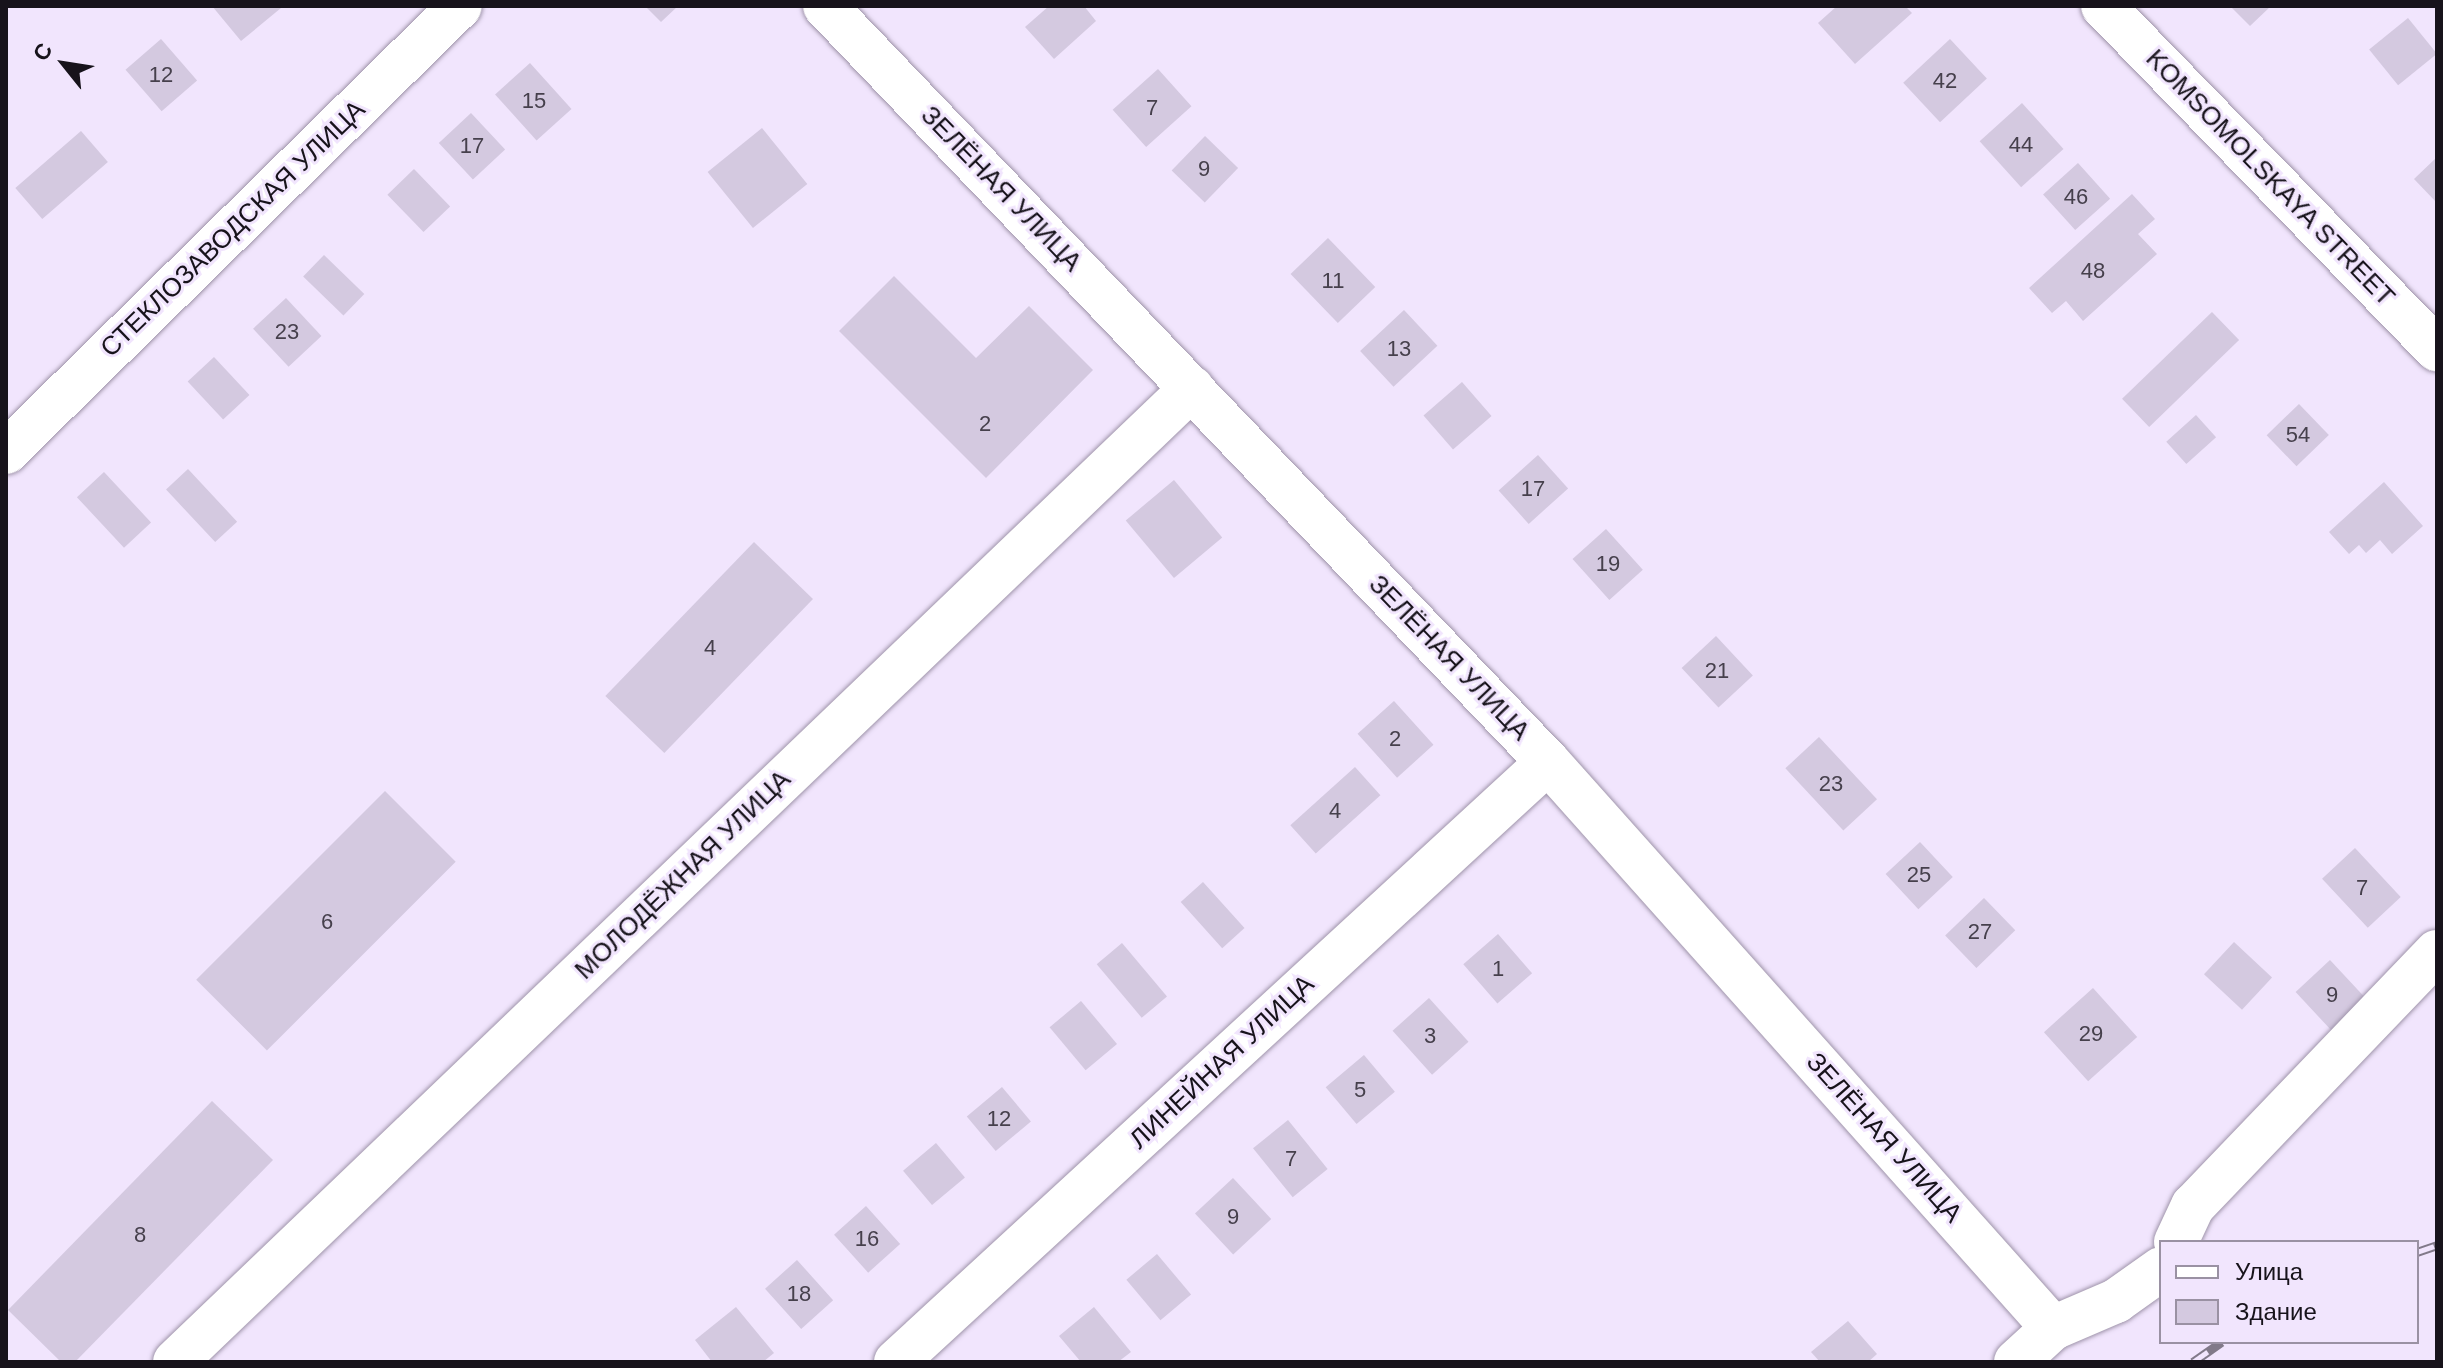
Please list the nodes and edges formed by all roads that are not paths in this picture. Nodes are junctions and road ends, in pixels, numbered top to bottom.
1 (460, 6) edge
2 (825, 6) edge
3 (2103, 6) edge
4 (2437, 350) edge
5 (1192, 388) junction
6 (6, 452) edge
7 (1548, 762) junction
8 (2437, 952) edge
9 (2177, 1240) edge
10 (2159, 1270) edge
11 (2053, 1328) junction
12 (175, 1362) edge
13 (896, 1362) edge
14 (2016, 1362) edge

1 - 6 street, СТЕКЛОЗАВОДСКАЯ УЛИЦА
2 - 5 street, ЗЕЛЁНАЯ УЛИЦА
3 - 4 street, KOMSOMOLSKAYA STREET
5 - 7 street, ЗЕЛЁНАЯ УЛИЦА
5 - 12 street, МОЛОДЁЖНАЯ УЛИЦА
7 - 11 street, ЗЕЛЁНАЯ УЛИЦА
7 - 13 street, ЛИНЕЙНАЯ УЛИЦА
8 - 9 street
10 - 11 street
11 - 14 street

